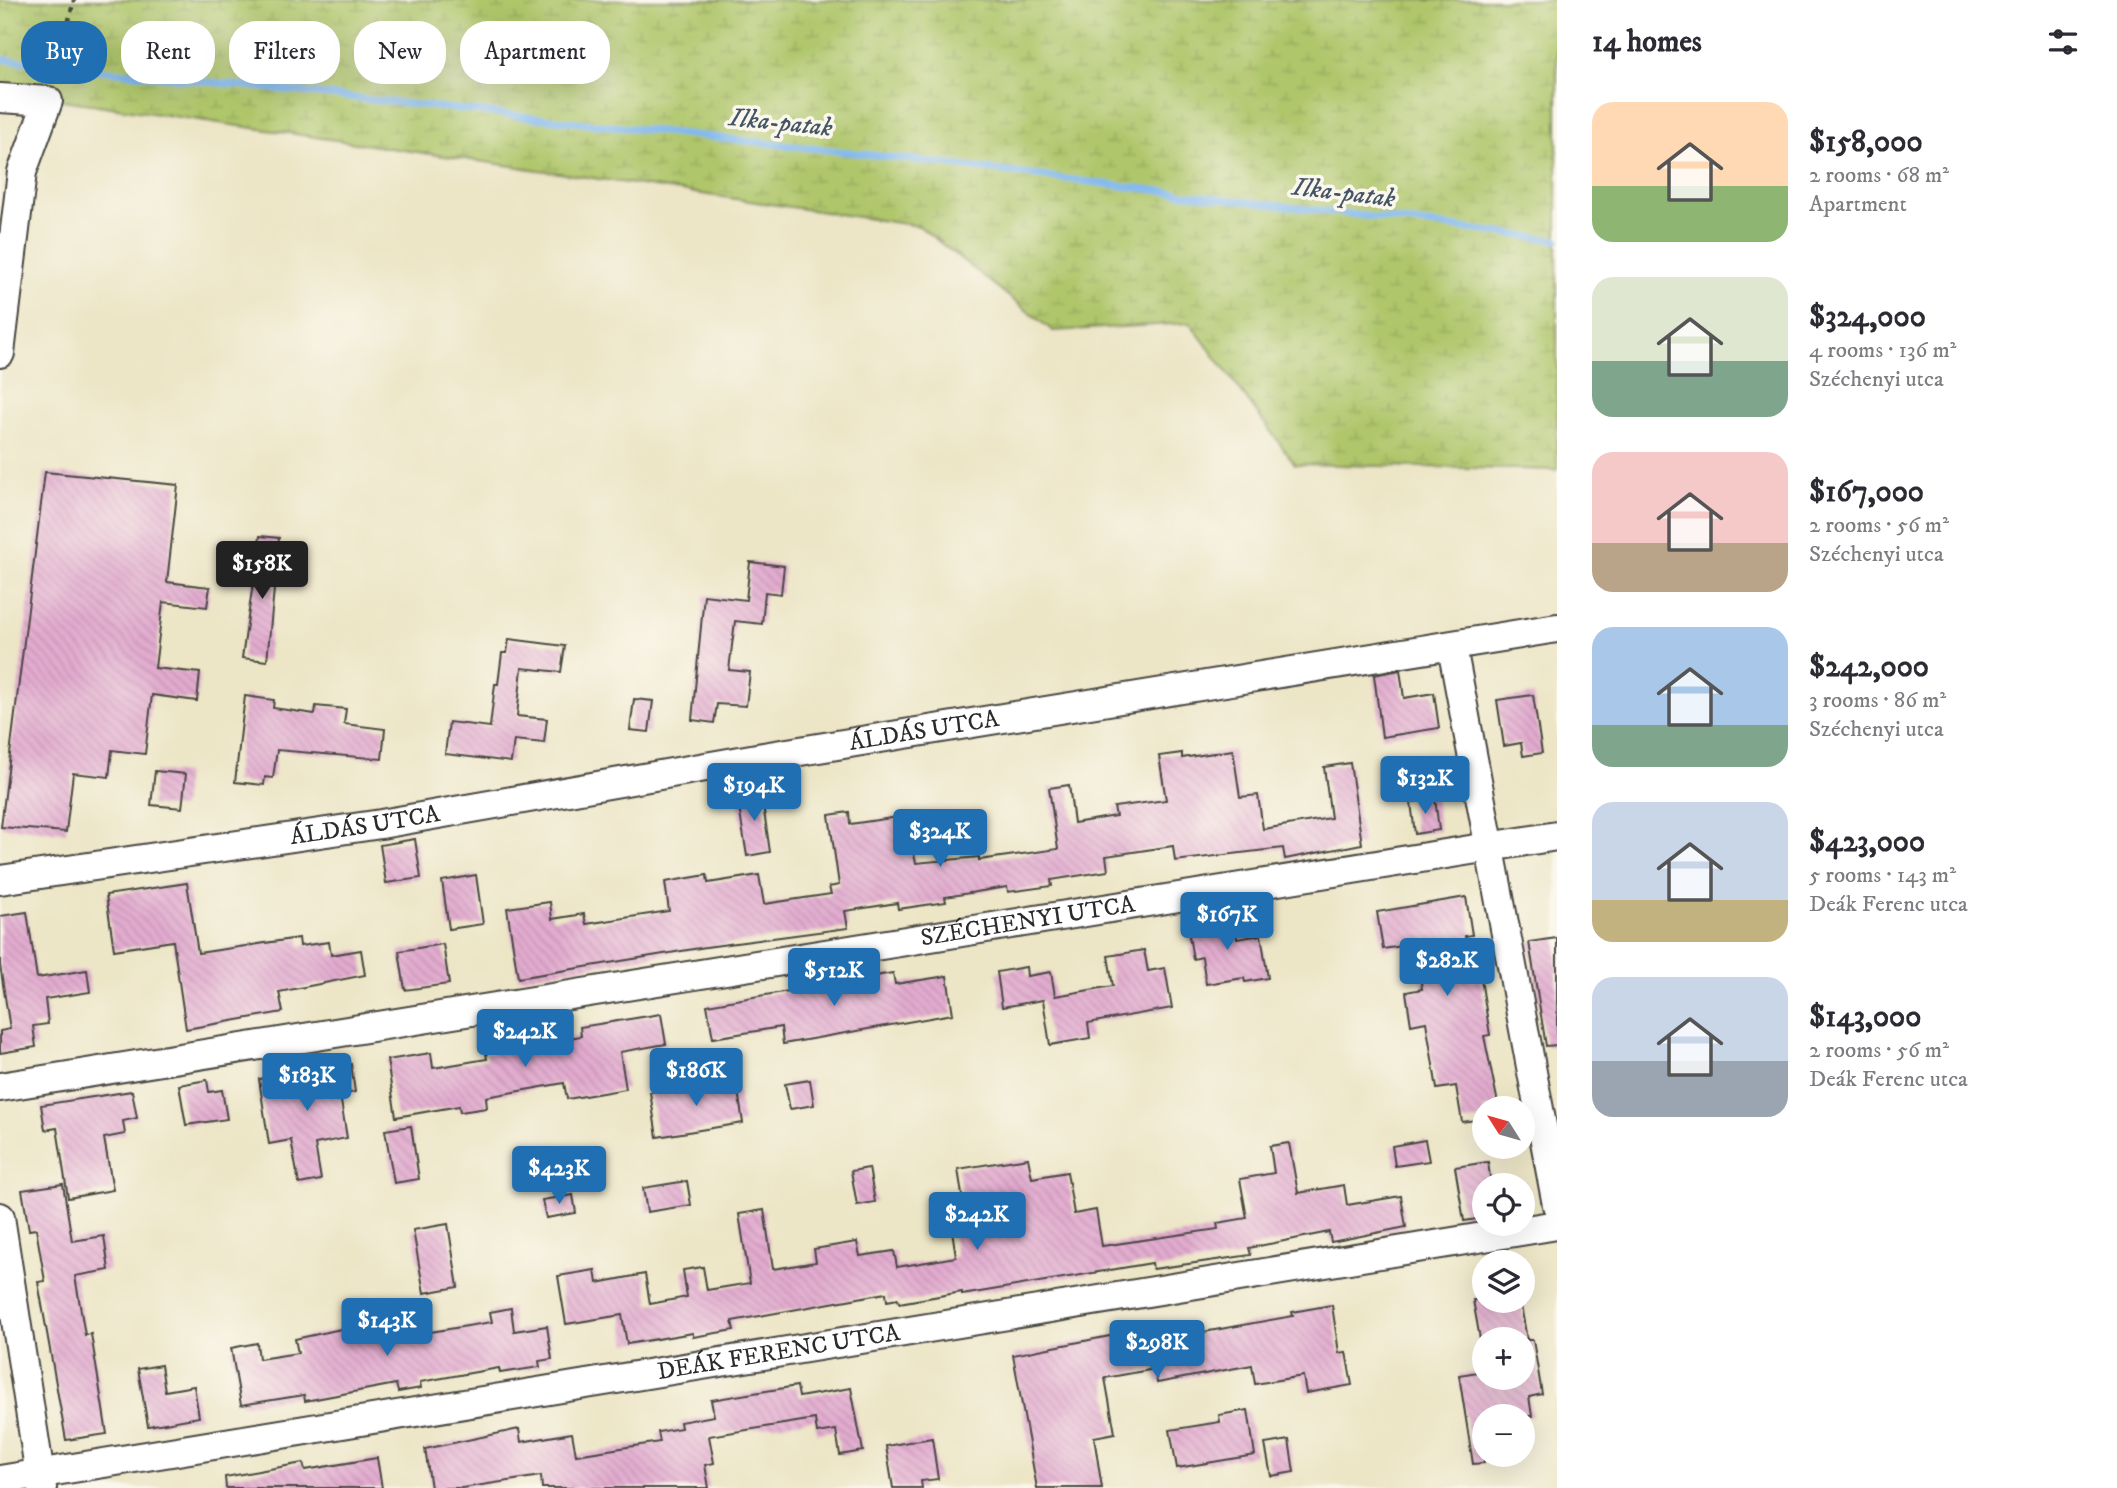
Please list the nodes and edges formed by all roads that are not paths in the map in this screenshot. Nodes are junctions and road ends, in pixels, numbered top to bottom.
1 (0, 98) edge
2 (2, 304) edge
3 (0, 354) edge
4 (1557, 628) edge
5 (1452, 647) junction
6 (1557, 836) edge
7 (1489, 847) junction
8 (0, 880) edge
9 (0, 1087) edge
10 (1557, 1205) edge
11 (0, 1217) edge
12 (1557, 1225) edge
13 (0, 1480) edge
14 (41, 1481) edge

1 - 2 street
2 - 3 street
4 - 5 street, ÁLDÁS UTCA
5 - 7 street
5 - 8 street, ÁLDÁS UTCA
6 - 7 street, SZÉCHENYI UTCA
7 - 9 street, SZÉCHENYI UTCA
7 - 10 street
11 - 14 street
12 - 14 street, DEÁK FERENC UTCA
13 - 14 street, DEÁK FERENC UTCA

